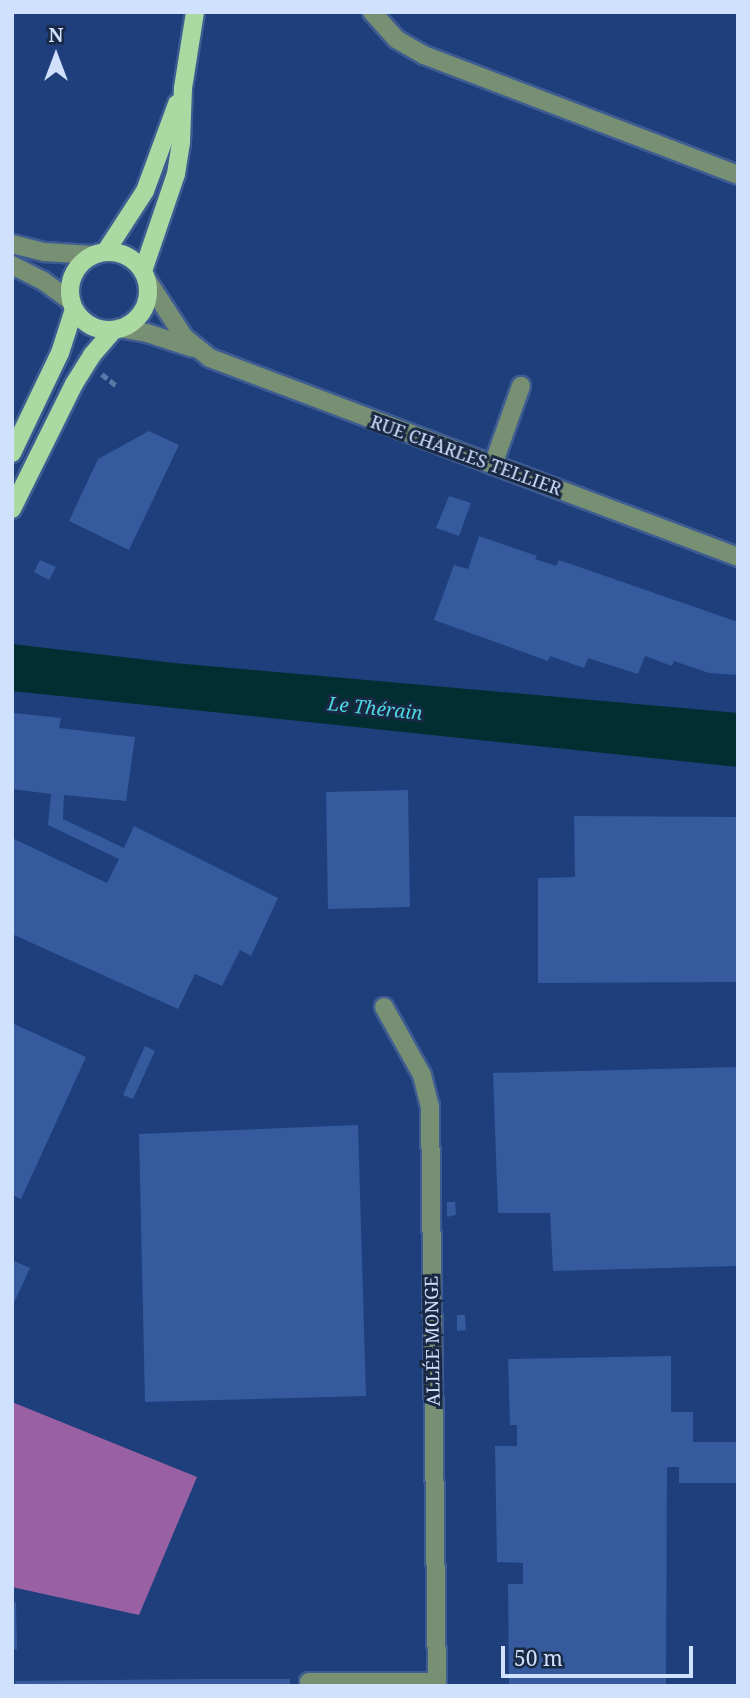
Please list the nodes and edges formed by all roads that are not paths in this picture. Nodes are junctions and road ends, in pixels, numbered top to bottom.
1 (195, 12) edge
2 (372, 12) edge
3 (183, 88) junction
4 (738, 175) edge
5 (12, 243) edge
6 (99, 253) junction
7 (12, 265) edge
8 (145, 276) junction
9 (73, 305) junction
10 (116, 329) junction
11 (197, 349) junction
12 (521, 386) dead end
13 (12, 453) edge
14 (493, 464) junction
15 (12, 509) edge
16 (738, 557) edge
17 (384, 1007) dead end
18 (436, 1684) edge
19 (309, 1686) edge

1 - 3 main road
2 - 4 street
3 - 6 main road
3 - 8 main road
5 - 6 street
6 - 8 main road
6 - 9 main road
7 - 9 street
8 - 10 main road
8 - 11 street, RUE CHARLES TELLIER
9 - 10 main road
9 - 13 main road
10 - 11 street, RUE CHARLES TELLIER
10 - 15 main road
11 - 14 street, RUE CHARLES TELLIER
12 - 14 street
14 - 16 street, RUE CHARLES TELLIER
17 - 18 street, ALLÉE MONGE
18 - 19 street

